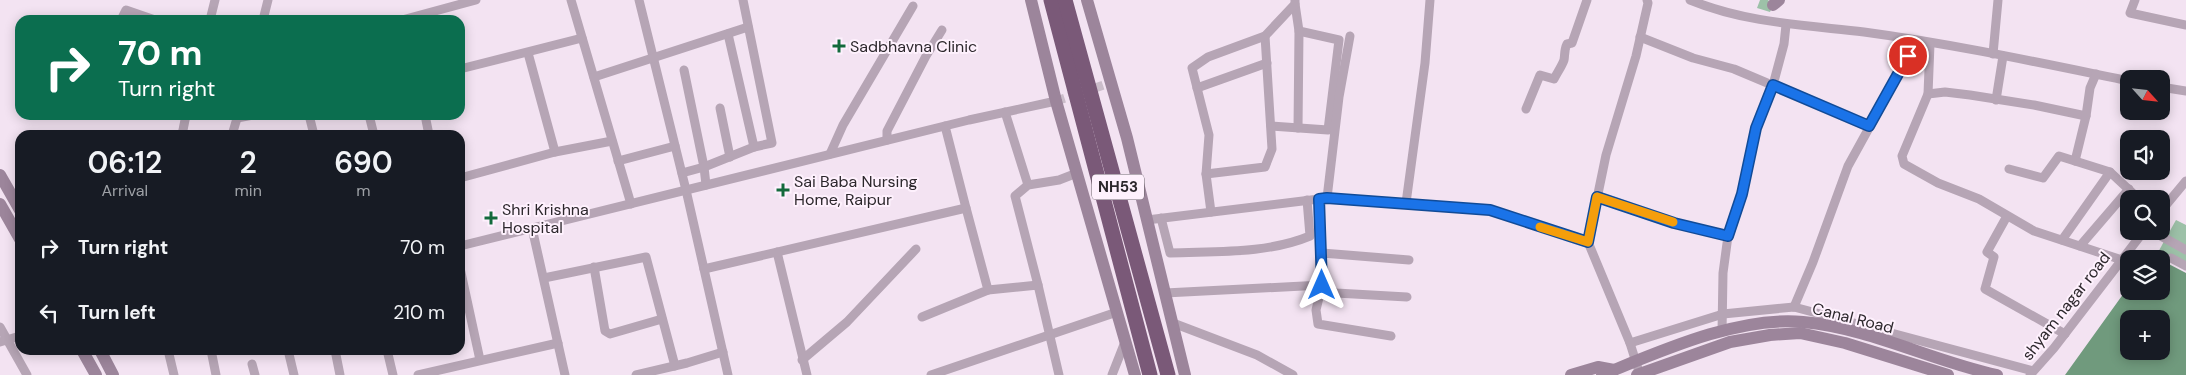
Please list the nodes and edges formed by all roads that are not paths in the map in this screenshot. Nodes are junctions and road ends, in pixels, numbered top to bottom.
1 (215, 0) edge
2 (268, 0) edge
3 (476, 0) edge
4 (571, 0) edge
5 (640, 0) edge
6 (743, 0) edge
7 (1031, 0) edge
8 (1052, 0) edge
9 (1065, 0) edge
10 (1087, 0) edge
11 (1430, 0) edge
12 (1587, 0) edge
13 (1647, 0) edge
14 (1690, 0) edge
15 (1998, 0) edge
16 (2135, 0) edge
17 (1295, 2) edge
18 (912, 6) dead end
19 (124, 15) edge
20 (140, 15) edge
21 (211, 15) edge
22 (264, 15) edge
23 (420, 15) edge
24 (2186, 24) edge
25 (1786, 25) junction
26 (748, 27) junction
27 (942, 30) dead end
28 (1299, 31) junction
29 (728, 34) junction
30 (1265, 36) junction
31 (1350, 36) dead end
32 (1640, 37) junction
33 (582, 38) junction
34 (1917, 42) junction
35 (1930, 44) junction
36 (528, 53) junction
37 (1993, 54) junction
38 (2003, 56) junction
39 (654, 58) junction
40 (1267, 63) junction
41 (465, 68) edge
42 (684, 70) dead end
43 (2096, 74) junction
44 (594, 78) junction
45 (2120, 79) edge
46 (1773, 85) junction
47 (1196, 88) junction
48 (2170, 88) edge
49 (2186, 91) edge
50 (1928, 94) junction
51 (1996, 100) junction
52 (1056, 101) junction
53 (720, 108) dead end
54 (1526, 109) dead end
55 (1006, 112) junction
56 (2086, 116) junction
57 (945, 126) junction
58 (1271, 126) junction
59 (1869, 126) junction
60 (1298, 128) junction
61 (887, 140) junction
62 (612, 141) junction
63 (675, 146) junction
64 (754, 147) junction
65 (555, 152) junction
66 (830, 154) junction
67 (730, 157) junction
68 (618, 161) junction
69 (2075, 161) junction
70 (704, 167) junction
71 (2009, 169) dead end
72 (2110, 172) junction
73 (682, 173) junction
74 (1076, 173) junction
75 (1206, 174) junction
76 (0, 175) edge
77 (465, 177) edge
78 (2186, 181) edge
79 (706, 185) junction
80 (1028, 185) junction
81 (2129, 189) joint
82 (686, 190) junction
83 (1597, 197) junction
84 (1323, 198) junction
85 (1307, 200) junction
86 (2170, 200) edge
87 (15, 201) edge
88 (1406, 203) junction
89 (0, 204) edge
90 (631, 204) junction
91 (966, 208) junction
92 (1211, 212) junction
93 (2007, 216) junction
94 (1161, 218) junction
95 (1147, 220) junction
96 (532, 228) junction
97 (15, 230) edge
98 (1728, 236) junction
99 (2062, 240) junction
100 (2137, 240) edge
101 (2168, 240) edge
102 (1588, 242) junction
103 (465, 245) edge
104 (2080, 246) junction
105 (916, 249) dead end
106 (2130, 250) edge
107 (2186, 250) edge
108 (777, 252) junction
109 (1322, 253) junction
110 (2171, 258) dead end
111 (2120, 259) edge
112 (1409, 260) dead end
113 (2120, 263) edge
114 (2186, 266) edge
115 (594, 267) junction
116 (704, 269) junction
117 (544, 278) junction
118 (1038, 284) junction
119 (1322, 285) junction
120 (988, 290) junction
121 (1165, 293) junction
122 (1407, 298) dead end
123 (465, 306) edge
124 (1794, 307) junction
125 (1117, 312) junction
126 (1723, 314) junction
127 (922, 317) dead end
128 (662, 319) junction
129 (1173, 323) junction
130 (0, 327) edge
131 (1722, 332) junction
132 (1050, 334) junction
133 (2065, 334) junction
134 (1391, 336) dead end
135 (4, 340) edge
136 (1125, 342) junction
137 (558, 343) junction
138 (1630, 343) junction
139 (723, 352) junction
140 (85, 355) edge
141 (103, 355) edge
142 (169, 355) edge
143 (211, 355) edge
144 (289, 355) edge
145 (335, 355) edge
146 (388, 355) edge
147 (480, 360) junction
148 (802, 360) junction
149 (1636, 361) junction
150 (252, 364) dead end
151 (675, 366) junction
152 (1608, 373) edge
153 (2032, 373) edge
154 (26, 375) edge
155 (96, 375) edge
156 (113, 375) edge
157 (174, 375) edge
158 (216, 375) edge
159 (255, 375) edge
160 (294, 375) edge
161 (340, 375) edge
162 (393, 375) edge
163 (418, 375) edge
164 (565, 375) edge
165 (636, 375) edge
166 (728, 375) edge
167 (806, 375) edge
168 (931, 375) edge
169 (1059, 375) edge
170 (1112, 375) edge
171 (1135, 375) edge
172 (1150, 375) edge
173 (1168, 375) edge
174 (1185, 375) edge
175 (1293, 375) edge
176 (1571, 375) edge
177 (1639, 375) edge
178 (1948, 375) edge
179 (1997, 375) edge

1 - 21 street
2 - 22 street
3 - 23 street
4 - 33 street
5 - 39 street
6 - 26 street
7 - 52 main road
8 - 172 highway, NH53
9 - 173 highway, NH53
10 - 95 main road
11 - 88 street
12 - 54 street
13 - 32 street
14 - 25 street
15 - 37 street
16 - 24 street
17 - 28 street
17 - 30 street
18 - 66 street
19 - 20 street
25 - 34 street
25 - 46 street
26 - 29 street
26 - 64 street
27 - 61 street
28 - 60 street
28 - 60 street
29 - 39 street
29 - 64 street
30 - 40 street
30 - 47 street
31 - 84 street
32 - 46 street
32 - 83 street
33 - 36 street
33 - 44 street
34 - 35 street
34 - 59 street
35 - 37 street
35 - 50 street
36 - 41 street
36 - 65 street
37 - 38 street
38 - 43 street
38 - 51 street
39 - 44 street
39 - 63 street
40 - 47 street
40 - 58 street
42 - 70 street
43 - 45 street
43 - 56 street
44 - 62 street
46 - 59 street
46 - 98 street
47 - 75 street
48 - 49 street
50 - 51 street
50 - 93 street
51 - 56 street
52 - 55 street
52 - 74 main road
53 - 67 street
55 - 57 street
55 - 80 street
56 - 69 street
57 - 61 street
57 - 91 street
58 - 60 street
58 - 75 street
59 - 124 street
61 - 66 street
62 - 65 street
62 - 68 street
63 - 68 street
63 - 73 street
64 - 67 street
65 - 77 street
66 - 79 street
67 - 70 street
68 - 90 street
69 - 71 street
69 - 72 street
70 - 73 street
70 - 79 street
72 - 81 street
72 - 99 street
73 - 82 street
74 - 80 street
74 - 125 main road
75 - 92 street
76 - 87 main road
78 - 86 street
79 - 82 street
80 - 118 street
81 - 104 street
82 - 90 street
82 - 116 street
83 - 98 street
83 - 102 street
84 - 85 street
84 - 88 street
84 - 109 street
85 - 92 street
85 - 94 street
88 - 102 street
89 - 97 main road
90 - 96 street
91 - 108 street
91 - 120 street
92 - 94 street
93 - 99 street
93 - 133 street
94 - 95 street
95 - 121 main road
96 - 103 street
96 - 117 street
98 - 126 street
99 - 104 street
100 - 106 street, shyam nagar road
101 - 107 street
102 - 138 street
104 - 111 street
105 - 148 street
108 - 116 street
108 - 148 street
109 - 112 street
109 - 119 street
110 - 114 street
113 - 133 street, shyam nagar road
115 - 117 street
115 - 128 street
115 - 128 street
116 - 139 street
117 - 137 street
118 - 120 street
118 - 132 street
119 - 121 street
119 - 122 street
119 - 134 street
120 - 127 street
121 - 129 main road
123 - 147 street
124 - 126 street
124 - 153 street
125 - 132 street
125 - 136 main road
126 - 131 street
126 - 138 street
128 - 151 street
129 - 174 main road
129 - 175 street
130 - 135 street
131 - 149 main road, Canal Road
131 - 179 main road, Canal Road
132 - 168 street
132 - 169 street
133 - 153 street, shyam nagar road
135 - 154 street
136 - 170 street
136 - 171 main road
137 - 147 street
137 - 164 street
138 - 149 street
139 - 151 street
139 - 166 street
140 - 155 main road
141 - 156 main road
142 - 157 street
143 - 158 street
144 - 160 street
145 - 161 street
146 - 162 street
147 - 163 street
148 - 167 street
149 - 152 main road, Canal Road
149 - 177 street
150 - 159 street
151 - 165 street
152 - 176 main road
177 - 178 main road, Canal Road

